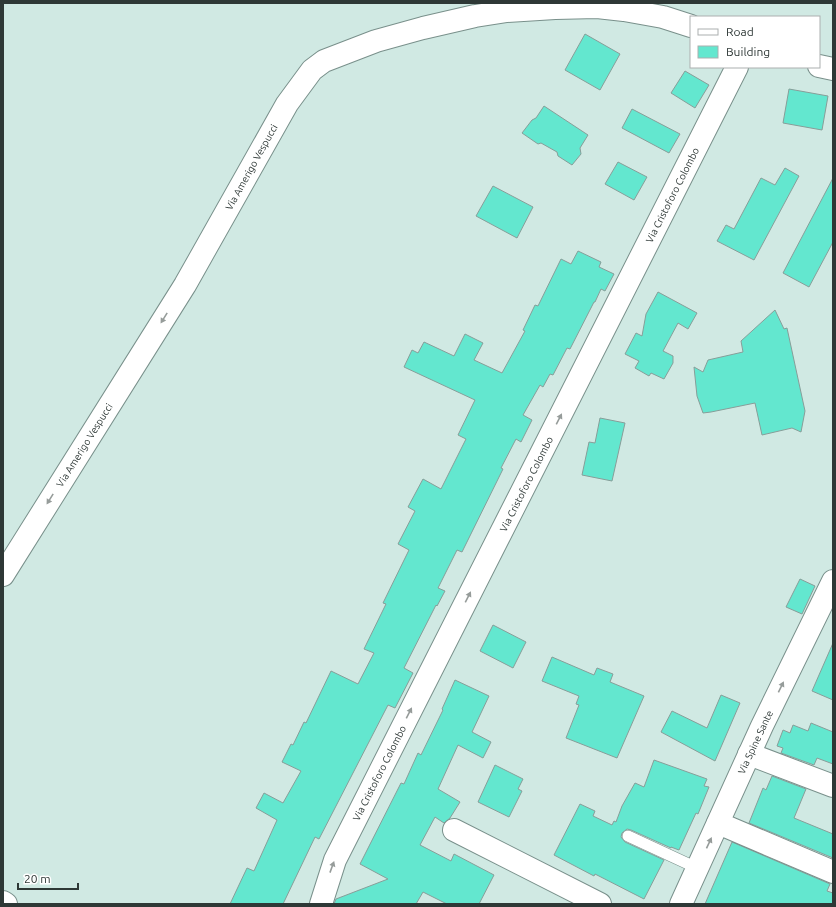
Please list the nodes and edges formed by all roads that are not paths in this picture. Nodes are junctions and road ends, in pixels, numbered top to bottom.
1 (665, 10) edge
2 (690, 25) edge
3 (820, 66) edge
4 (736, 68) edge
5 (833, 69) edge
6 (3, 575) edge
7 (833, 581) edge
8 (827, 606) edge
9 (749, 754) junction
10 (833, 786) edge
11 (718, 823) junction
12 (454, 830) dead end
13 (628, 836) dead end
14 (697, 868) junction
15 (833, 872) edge
16 (3, 902) edge
17 (6, 904) edge
18 (321, 904) edge
19 (600, 904) edge
20 (681, 904) edge

1 - 2 street, Via Amerigo Vespucci
1 -> 6 street, Via Amerigo Vespucci
3 - 5 street
18 -> 4 street, Via Cristoforo Colombo
7 - 8 street, Via Spine Sante
9 -> 8 street, Via Spine Sante
9 - 10 street
9 - 11 street, Via Spine Sante
14 -> 11 street, Via Spine Sante
11 - 15 street
12 - 19 street
13 - 14 lane
14 - 20 street, Via Spine Sante
16 - 17 street

